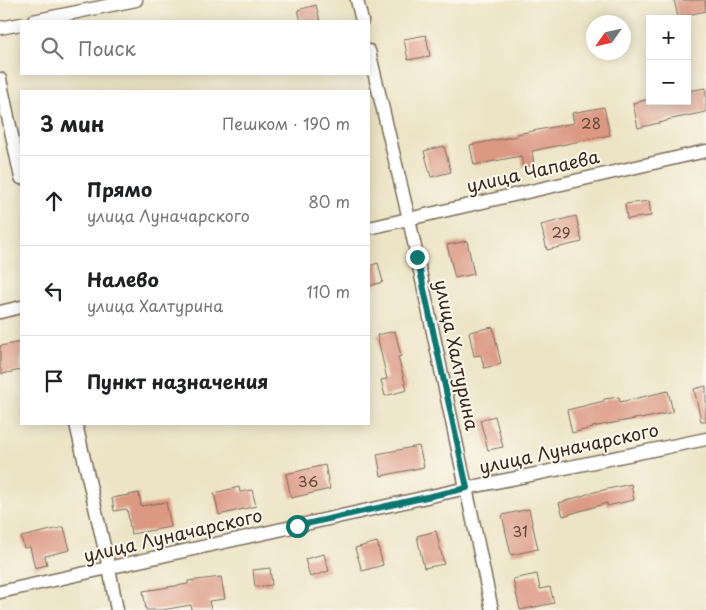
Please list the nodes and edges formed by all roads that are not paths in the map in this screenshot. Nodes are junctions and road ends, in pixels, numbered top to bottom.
1 (136, 0) edge
2 (357, 0) edge
3 (38, 20) edge
4 (362, 20) edge
5 (20, 24) edge
6 (0, 28) edge
7 (370, 55) edge
8 (0, 79) edge
9 (706, 151) edge
10 (20, 173) edge
11 (409, 219) junction
12 (370, 228) edge
13 (20, 307) edge
14 (0, 312) edge
15 (76, 425) edge
16 (706, 439) edge
17 (467, 488) junction
18 (109, 568) junction
19 (0, 592) edge
20 (117, 610) edge
21 (492, 610) edge

1 - 3 street
2 - 4 street
5 - 6 street
7 - 11 street, улица Халтурина
8 - 10 street
9 - 11 street, улица Чапаева
11 - 12 street, улица Чапаева
11 - 17 street, улица Халтурина
13 - 14 street
15 - 18 street
16 - 17 street, улица Луначарского
17 - 18 street, улица Луначарского
17 - 21 street, улица Халтурина
18 - 19 street, улица Луначарского
18 - 20 street

